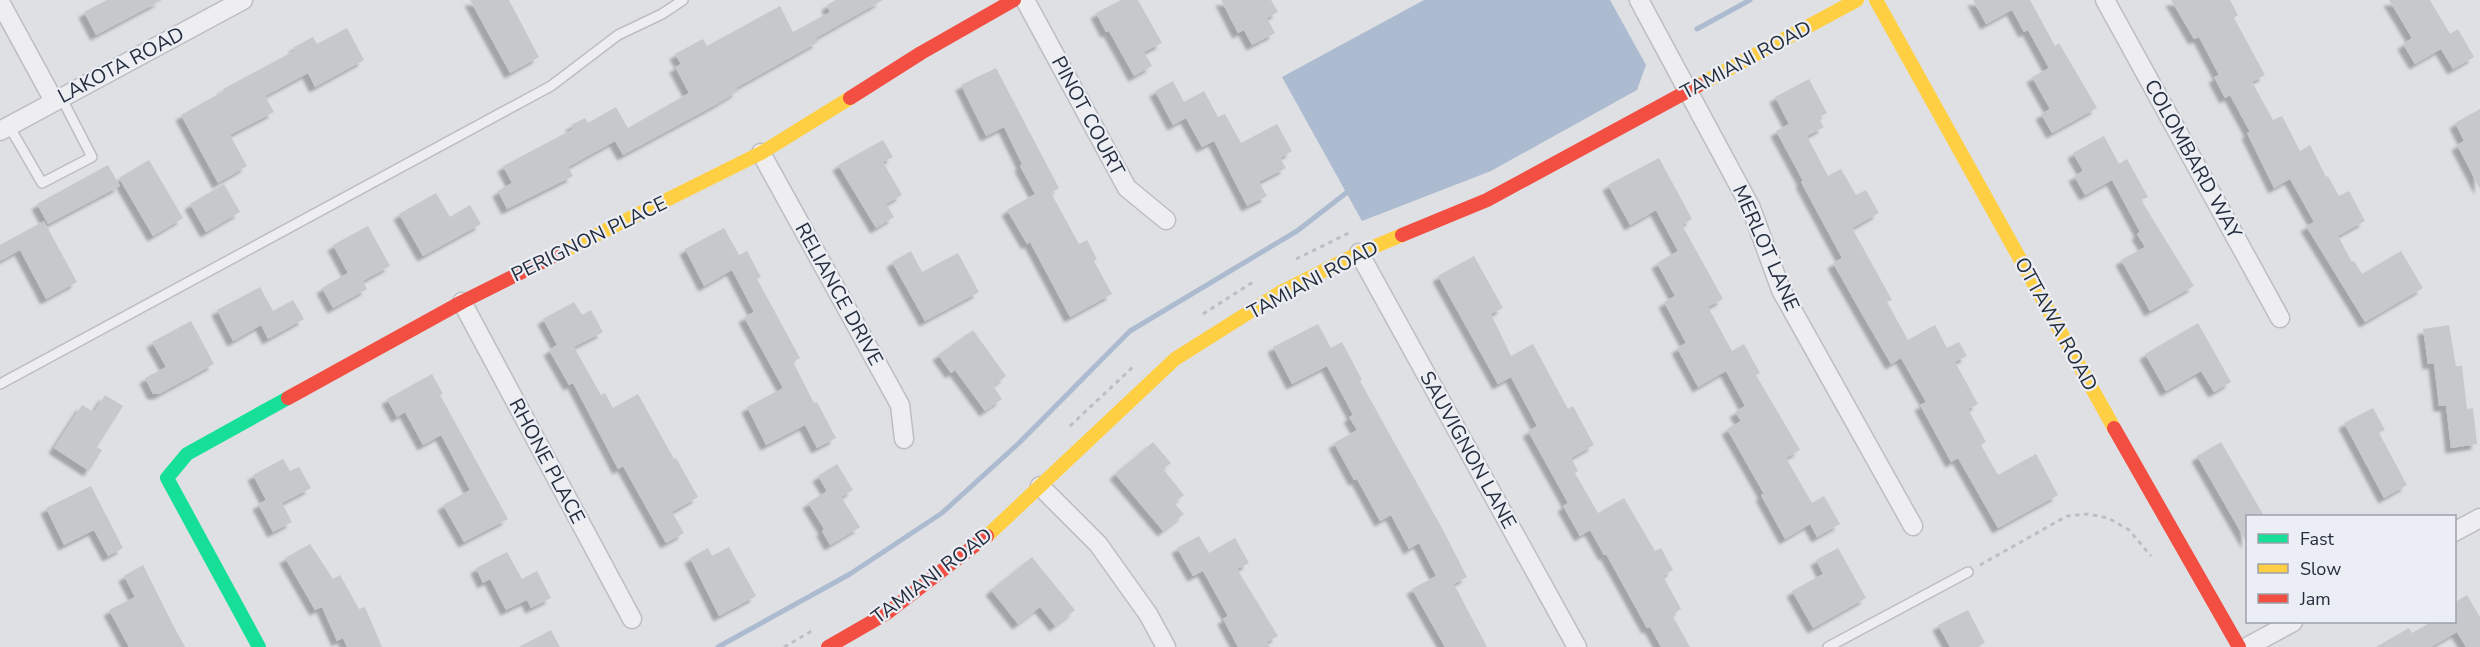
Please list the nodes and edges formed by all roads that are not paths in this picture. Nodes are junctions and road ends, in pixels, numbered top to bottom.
1 (683, 0) edge
2 (1014, 0) edge
3 (1025, 0) edge
4 (1639, 0) edge
5 (1857, 0) edge
6 (1876, 0) edge
7 (2105, 0) edge
8 (239, 1) edge
9 (0, 2) edge
10 (1689, 90) junction
11 (57, 99) junction
12 (4, 129) edge
13 (761, 153) junction
14 (1166, 220) dead end
15 (1359, 253) junction
16 (462, 302) junction
17 (2280, 318) dead end
18 (0, 384) edge
19 (904, 439) dead end
20 (1040, 486) junction
21 (2480, 518) edge
22 (1913, 526) dead end
23 (2456, 531) edge
24 (1968, 572) road end
25 (632, 619) dead end
26 (2290, 623) edge
27 (260, 647) edge
28 (828, 647) edge
29 (1166, 647) edge
30 (1577, 647) edge
31 (1828, 647) edge
32 (2238, 647) edge
33 (2247, 647) edge

1 - 18 lane
2 - 13 street, PERIGNON PLACE
3 - 14 street, PINOT COURT
4 - 10 street, MERLOT LANE
5 - 10 street, TAMIANI ROAD
6 - 32 street, OTTAWA ROAD
7 - 17 street, COLOMBARD WAY
8 - 11 street, LAKOTA ROAD
9 - 11 street
10 - 15 street, TAMIANI ROAD
10 - 22 street, MERLOT LANE
11 - 12 street, LAKOTA ROAD
11 - 12 lane
13 - 16 street, PERIGNON PLACE
13 - 19 street, RELIANCE DRIVE
15 - 20 street, TAMIANI ROAD
15 - 30 street, SAUVIGNON LANE
16 - 25 street, RHONE PLACE
16 - 27 street, PERIGNON PLACE
20 - 28 street, TAMIANI ROAD
20 - 29 street
21 - 23 street
24 - 31 lane
26 - 33 street

